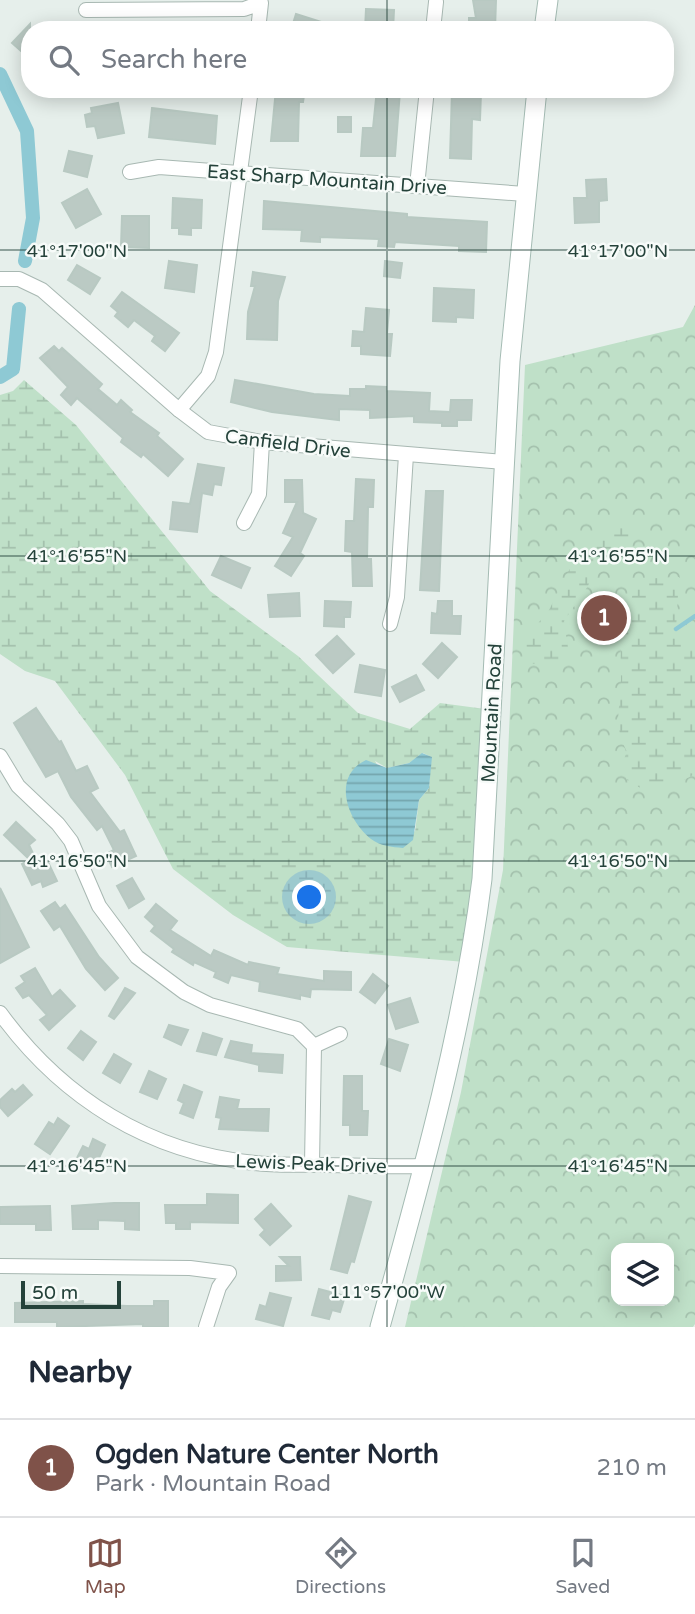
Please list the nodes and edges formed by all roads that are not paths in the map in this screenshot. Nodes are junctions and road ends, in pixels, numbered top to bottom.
1 (548, 0) edge
2 (436, 2) edge
3 (86, 10) dead end
4 (259, 21) edge
5 (434, 21) edge
6 (545, 21) edge
7 (250, 98) edge
8 (426, 98) edge
9 (536, 98) edge
10 (130, 172) dead end
11 (240, 172) junction
12 (417, 186) junction
13 (525, 194) junction
14 (0, 279) edge
15 (179, 410) junction
16 (262, 442) junction
17 (406, 455) junction
18 (504, 462) junction
19 (244, 523) dead end
20 (390, 624) dead end
21 (0, 756) edge
22 (0, 1013) edge
23 (340, 1034) dead end
24 (314, 1046) junction
25 (312, 1164) junction
26 (421, 1166) junction
27 (0, 1266) edge
28 (206, 1327) edge
29 (380, 1327) edge

1 - 6 street
2 - 5 street
3 - 4 street
7 - 11 street
8 - 12 street
9 - 13 street, Mountain Road
10 - 11 street, East Sharp Mountain Drive
11 - 12 street, East Sharp Mountain Drive
11 - 15 street
12 - 13 street, East Sharp Mountain Drive
13 - 18 street, Mountain Road
14 - 15 street, Canfield Drive
15 - 16 street, Canfield Drive
16 - 17 street, Canfield Drive
16 - 19 street
17 - 18 street, Canfield Drive
17 - 20 street
18 - 26 street, Mountain Road
21 - 24 street
22 - 25 street, Lewis Peak Drive
23 - 24 street
24 - 25 street
25 - 26 street, Lewis Peak Drive
26 - 29 street, Mountain Road
27 - 28 street

